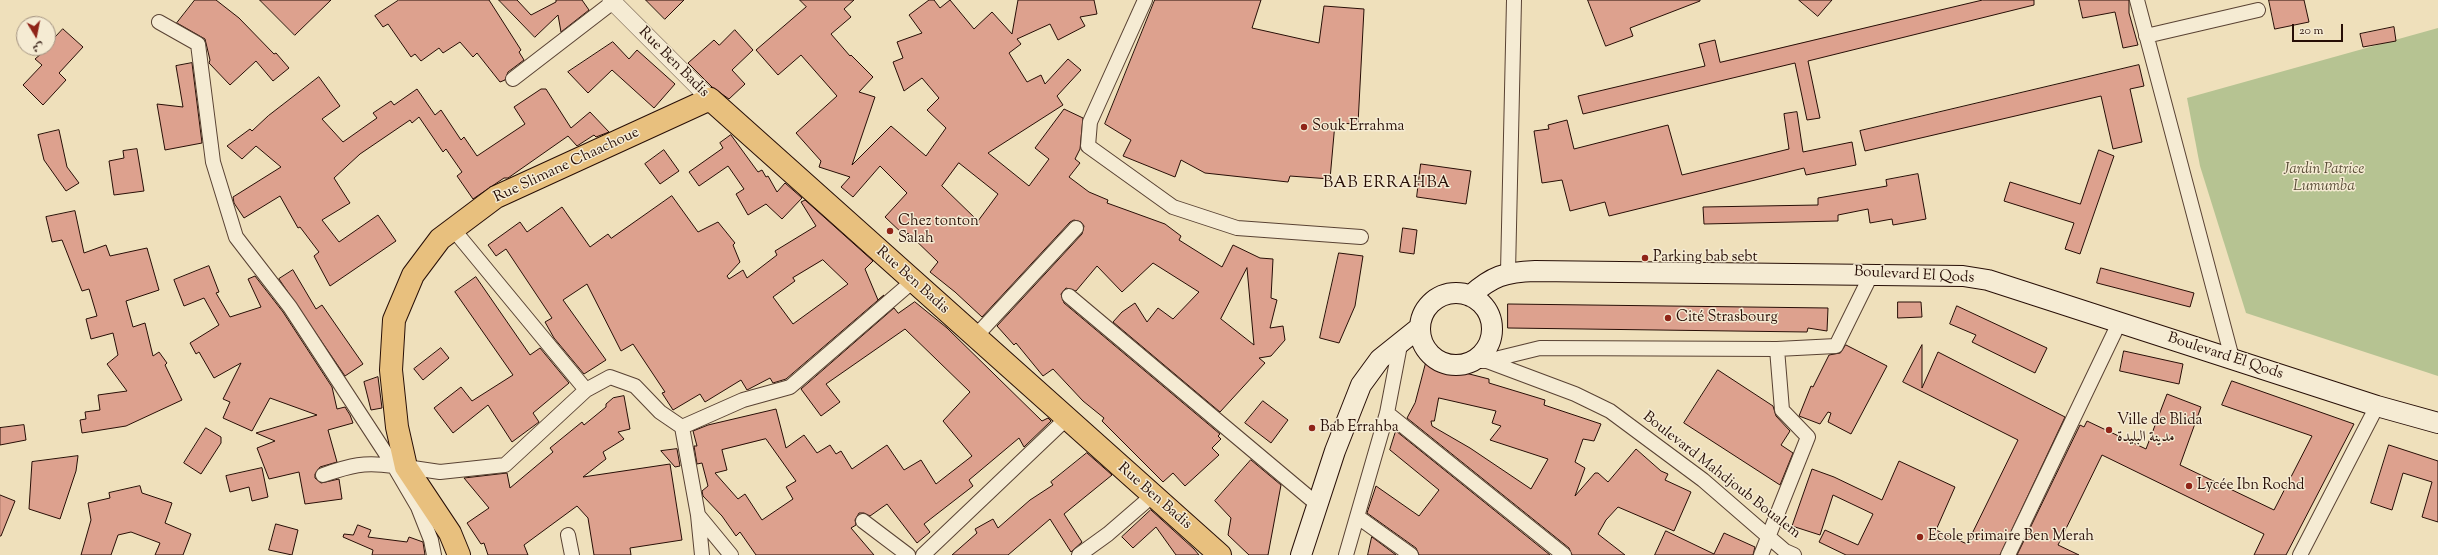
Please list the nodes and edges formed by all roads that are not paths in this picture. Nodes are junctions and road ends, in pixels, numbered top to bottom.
1 (1145, 0) edge
2 (1514, 0) edge
3 (2136, 0) edge
4 (612, 1) edge
5 (2258, 10) dead end
6 (159, 22) dead end
7 (2146, 36) junction
8 (513, 79) dead end
9 (710, 99) junction
10 (1076, 228) dead end
11 (452, 230) junction
12 (1361, 237) dead end
13 (1508, 272) junction
14 (1872, 273) junction
15 (913, 282) junction
16 (1069, 296) dead end
17 (1470, 296) junction
18 (2119, 323) junction
19 (1420, 327) junction
20 (975, 337) junction
21 (1401, 340) junction
22 (1777, 349) junction
23 (2232, 358) junction
24 (1481, 361) junction
25 (586, 390) junction
26 (2377, 406) junction
27 (1387, 413) junction
28 (1066, 419) junction
29 (2438, 423) edge
30 (397, 427) junction
31 (682, 427) junction
32 (373, 433) junction
33 (400, 466) junction
34 (323, 475) dead end
35 (1152, 496) junction
36 (1318, 505) junction
37 (698, 515) junction
38 (1358, 517) junction
39 (862, 521) dead end
40 (568, 535) dead end
41 (1770, 537) junction
42 (434, 555) edge
43 (459, 555) edge
44 (572, 555) edge
45 (702, 555) edge
46 (731, 555) edge
47 (908, 555) edge
48 (923, 555) edge
49 (1079, 555) edge
50 (1220, 555) edge
51 (1301, 555) edge
52 (1346, 555) edge
53 (1411, 555) edge
54 (1564, 555) edge
55 (1761, 555) edge
56 (1794, 555) edge
57 (2008, 555) edge
58 (2300, 555) edge

1 - 12 street
2 - 13 street
3 - 7 street
4 - 8 street
4 - 9 street, Rue Ben Badis
5 - 7 street
6 - 32 street
7 - 23 street
9 - 11 main road, Rue Slimane Chaachoue
9 - 15 main road, Rue Ben Badis
10 - 20 street
11 - 25 street
11 - 30 main road, Rue Slimane Chaachoue
13 - 14 main road, Boulevard El Qods
13 - 17 main road, Boulevard El Qods
14 - 18 main road, Boulevard El Qods
14 - 22 street
15 - 20 main road, Rue Ben Badis
15 - 31 street
16 - 36 street
17 - 19 main road
17 - 24 main road
18 - 23 main road, Boulevard El Qods
18 - 57 street
19 - 21 main road
19 - 24 main road
20 - 28 main road, Rue Ben Badis
21 - 27 street
21 - 36 main road
22 - 24 street
22 - 41 street
23 - 26 main road, Boulevard El Qods
24 - 41 street, Boulevard Mahdjoub Boualem
25 - 31 street
25 - 33 street
26 - 29 main road, Boulevard El Qods
26 - 58 street
27 - 38 street
27 - 54 street
28 - 35 main road, Rue Ben Badis
28 - 48 street
30 - 32 street
30 - 33 main road, Rue Slimane Chaachoue
31 - 37 street
32 - 33 street
33 - 34 street
33 - 42 street
33 - 43 main road, Rue Slimane Chaachoue
35 - 49 street
35 - 50 main road, Rue Ben Badis
36 - 51 main road
37 - 45 street
37 - 46 street
38 - 52 street
38 - 53 street
39 - 47 street
40 - 44 street
41 - 55 street
41 - 56 street, Boulevard Mahdjoub Boualem

